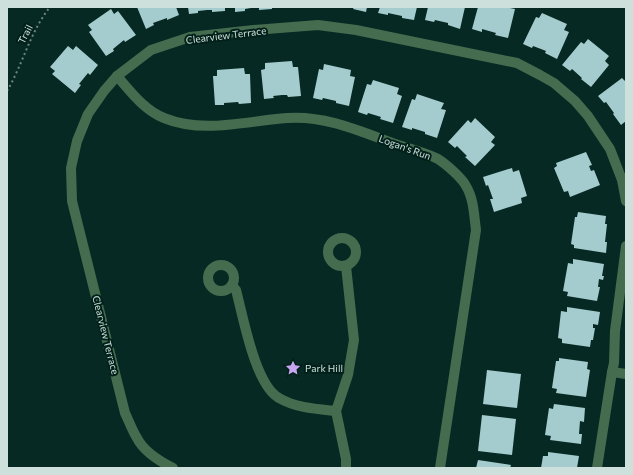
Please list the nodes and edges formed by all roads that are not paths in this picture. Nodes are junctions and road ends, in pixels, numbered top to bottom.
1 (117, 76) junction
2 (626, 201) edge
3 (626, 246) edge
4 (346, 266) dead end
5 (232, 284) dead end
6 (612, 372) junction
7 (626, 374) edge
8 (336, 410) junction
9 (173, 468) edge
10 (346, 468) edge
11 (440, 468) edge
12 (597, 468) edge

1 - 2 street, Clearview Terrace
1 - 9 street, Clearview Terrace
1 - 11 street, Logan's Run
3 - 6 street
4 - 8 street
5 - 8 street
6 - 7 street
6 - 12 street
8 - 10 street

